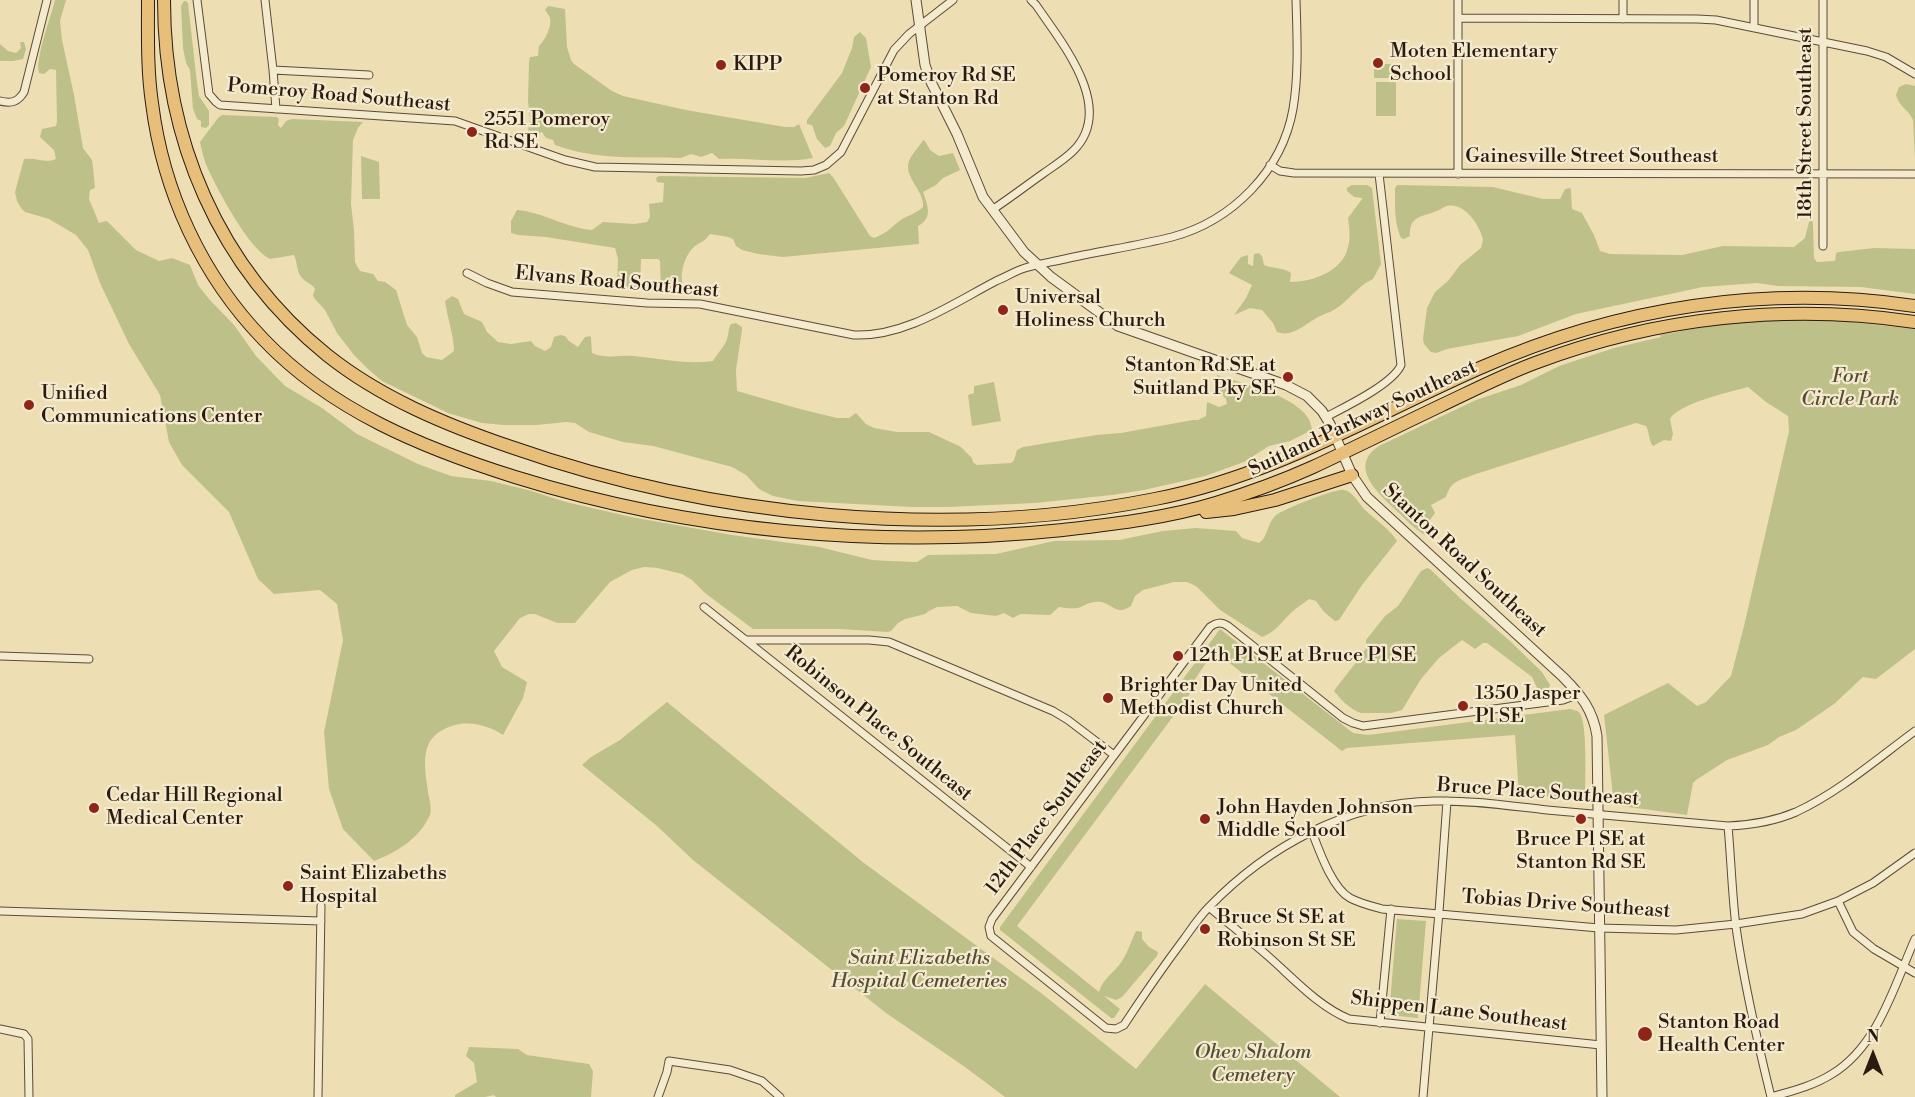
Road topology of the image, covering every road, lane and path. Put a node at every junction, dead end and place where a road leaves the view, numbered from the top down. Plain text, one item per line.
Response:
1 (47, 0) edge
2 (148, 0) edge
3 (164, 0) edge
4 (197, 0) edge
5 (265, 0) edge
6 (916, 0) edge
7 (953, 0) edge
8 (1031, 0) edge
9 (1296, 0) edge
10 (1458, 0) edge
11 (1623, 0) edge
12 (1754, 0) edge
13 (1823, 0) edge
14 (1458, 18) junction
15 (1623, 19) junction
16 (920, 25) junction
17 (1754, 28) junction
18 (1823, 42) junction
19 (273, 70) junction
20 (1915, 74) edge
21 (369, 75) dead end
22 (0, 101) edge
23 (276, 109) junction
24 (1270, 165) junction
25 (1379, 174) junction
26 (1458, 174) junction
27 (1823, 174) junction
28 (1915, 174) edge
29 (992, 210) junction
30 (1823, 246) dead end
31 (1037, 265) junction
32 (466, 273) dead end
33 (1915, 306) edge
34 (1915, 322) edge
35 (1326, 417) junction
36 (1335, 437) junction
37 (1342, 453) junction
38 (1352, 475) junction
39 (1160, 516) junction
40 (704, 607) dead end
41 (747, 640) junction
42 (0, 656) edge
43 (89, 659) dead end
44 (1579, 694) junction
45 (1915, 731) edge
46 (1114, 755) junction
47 (1447, 801) junction
48 (1598, 814) junction
49 (1728, 826) junction
50 (1312, 832) junction
51 (1915, 853) edge
52 (1031, 867) junction
53 (1838, 901) junction
54 (321, 906) dead end
55 (1209, 907) junction
56 (1391, 909) junction
57 (0, 911) edge
58 (1439, 912) junction
59 (321, 921) junction
60 (1736, 924) junction
61 (1599, 928) junction
62 (1915, 939) edge
63 (1903, 967) junction
64 (1915, 974) edge
65 (1380, 1023) junction
66 (1429, 1028) junction
67 (0, 1029) edge
68 (1114, 1029) joint
69 (1601, 1044) junction
70 (29, 1097) edge
71 (318, 1097) edge
72 (657, 1097) edge
73 (780, 1097) edge
74 (1423, 1097) edge
75 (1602, 1097) edge
76 (1771, 1097) edge

1 - 22 street
2 - 39 highway, Suitland Parkway Southeast
3 - 36 highway, Suitland Parkway Southeast
4 - 23 street, Pomeroy Road Southeast
5 - 19 street
6 - 16 street, Stanton Road Southeast
7 - 16 street, Pomeroy Road Southeast
8 - 29 street
9 - 24 street, Elvans Road Southeast
10 - 14 street
11 - 15 street
12 - 17 street
13 - 18 street, 18th Street Southeast
14 - 15 street
14 - 26 street
15 - 17 street
16 - 23 street, Pomeroy Road Southeast
16 - 29 street, Stanton Road Southeast
17 - 18 street
18 - 20 street
18 - 27 street, 18th Street Southeast
19 - 21 street
19 - 23 street
24 - 25 street, Gainesville Street Southeast
24 - 31 street, Elvans Road Southeast
25 - 26 street, Gainesville Street Southeast
25 - 35 street
26 - 27 street, Gainesville Street Southeast
27 - 28 street, Gainesville Street Southeast
27 - 30 street, 18th Street Southeast
29 - 31 street, Stanton Road Southeast
31 - 32 street, Elvans Road Southeast
31 - 35 street, Stanton Road Southeast
33 - 36 highway, Suitland Parkway Southeast
34 - 37 highway, Suitland Parkway Southeast
35 - 36 street, Stanton Road Southeast
36 - 37 street, Stanton Road Southeast
37 - 38 street, Stanton Road Southeast
37 - 39 highway, Suitland Parkway Southeast
38 - 39 highway
38 - 44 street, Stanton Road Southeast
40 - 41 street, Robinson Place Southeast
41 - 46 street
41 - 52 street, Robinson Place Southeast
42 - 43 street
44 - 46 street, 12th Place Southeast
44 - 48 street, Stanton Road Southeast
45 - 49 street, Bruce Place Southeast
46 - 52 street, 12th Place Southeast
47 - 48 street, Bruce Place Southeast
47 - 50 street, Bruce Place Southeast
47 - 58 street
48 - 49 street, Bruce Place Southeast
48 - 61 street, Stanton Road Southeast
49 - 60 street
50 - 55 street, Bruce Place Southeast
50 - 56 street, Tobias Drive Southeast
51 - 53 street, Tobias Drive Southeast
52 - 68 street, 12th Place Southeast
53 - 60 street, Tobias Drive Southeast
53 - 63 street
54 - 59 street
55 - 65 street, Shippen Lane Southeast
55 - 68 street, Bruce Place Southeast
56 - 58 street, Tobias Drive Southeast
56 - 65 street
57 - 59 street
58 - 61 street, Tobias Drive Southeast
58 - 66 street
59 - 71 street
60 - 61 street, Tobias Drive Southeast
60 - 76 street
61 - 69 street, Stanton Road Southeast
62 - 63 street
63 - 64 street
63 - 76 street
65 - 66 street, Shippen Lane Southeast
66 - 69 street, Shippen Lane Southeast
66 - 74 street
67 - 70 street
69 - 75 street, Stanton Road Southeast
72 - 73 street

